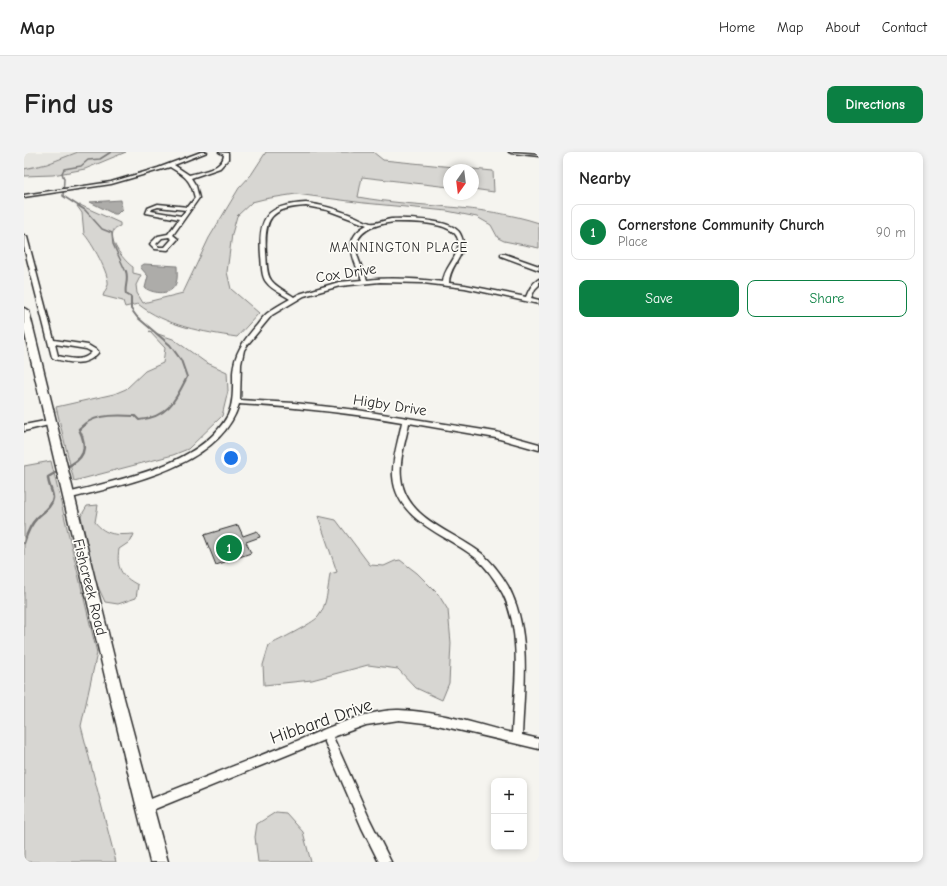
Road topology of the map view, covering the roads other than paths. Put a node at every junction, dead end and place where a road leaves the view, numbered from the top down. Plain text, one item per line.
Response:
1 (205, 152) edge
2 (221, 152) edge
3 (511, 152) edge
4 (539, 155) edge
5 (170, 165) junction
6 (188, 177) junction
7 (60, 192) junction
8 (24, 196) edge
9 (24, 201) edge
10 (189, 209) junction
11 (183, 218) junction
12 (372, 225) junction
13 (170, 235) dead end
14 (24, 237) edge
15 (503, 255) dead end
16 (539, 268) edge
17 (365, 281) junction
18 (539, 281) edge
19 (446, 285) junction
20 (293, 299) junction
21 (528, 299) junction
22 (539, 302) edge
23 (24, 311) edge
24 (51, 342) junction
25 (236, 402) junction
26 (406, 420) junction
27 (50, 422) junction
28 (24, 428) edge
29 (539, 447) edge
30 (68, 496) junction
31 (327, 734) junction
32 (517, 739) junction
33 (539, 744) edge
34 (145, 807) junction
35 (159, 862) edge
36 (385, 862) edge

1 - 5 street
2 - 6 street
3 - 4 street
5 - 6 street
5 - 7 street
6 - 10 street
7 - 8 street
7 - 9 street
10 - 11 street
10 - 11 street
11 - 13 street
12 - 17 street
12 - 19 street
12 - 20 street
14 - 24 street
15 - 16 street
17 - 19 street, Cox Drive
17 - 20 street, Cox Drive
18 - 21 street
19 - 21 street, Cox Drive
20 - 25 street, Cox Drive
21 - 22 street, Cox Drive
23 - 27 main road, Fishcreek Road
24 - 24 street
25 - 26 street, Higby Drive
25 - 30 street, Cox Drive
26 - 29 street, Higby Drive
26 - 32 street
27 - 28 street
27 - 30 main road, Fishcreek Road
30 - 34 main road, Fishcreek Road
31 - 32 street, Hibbard Drive
31 - 34 street, Hibbard Drive
31 - 36 street
32 - 33 street, Hibbard Drive
34 - 35 main road, Fishcreek Road

